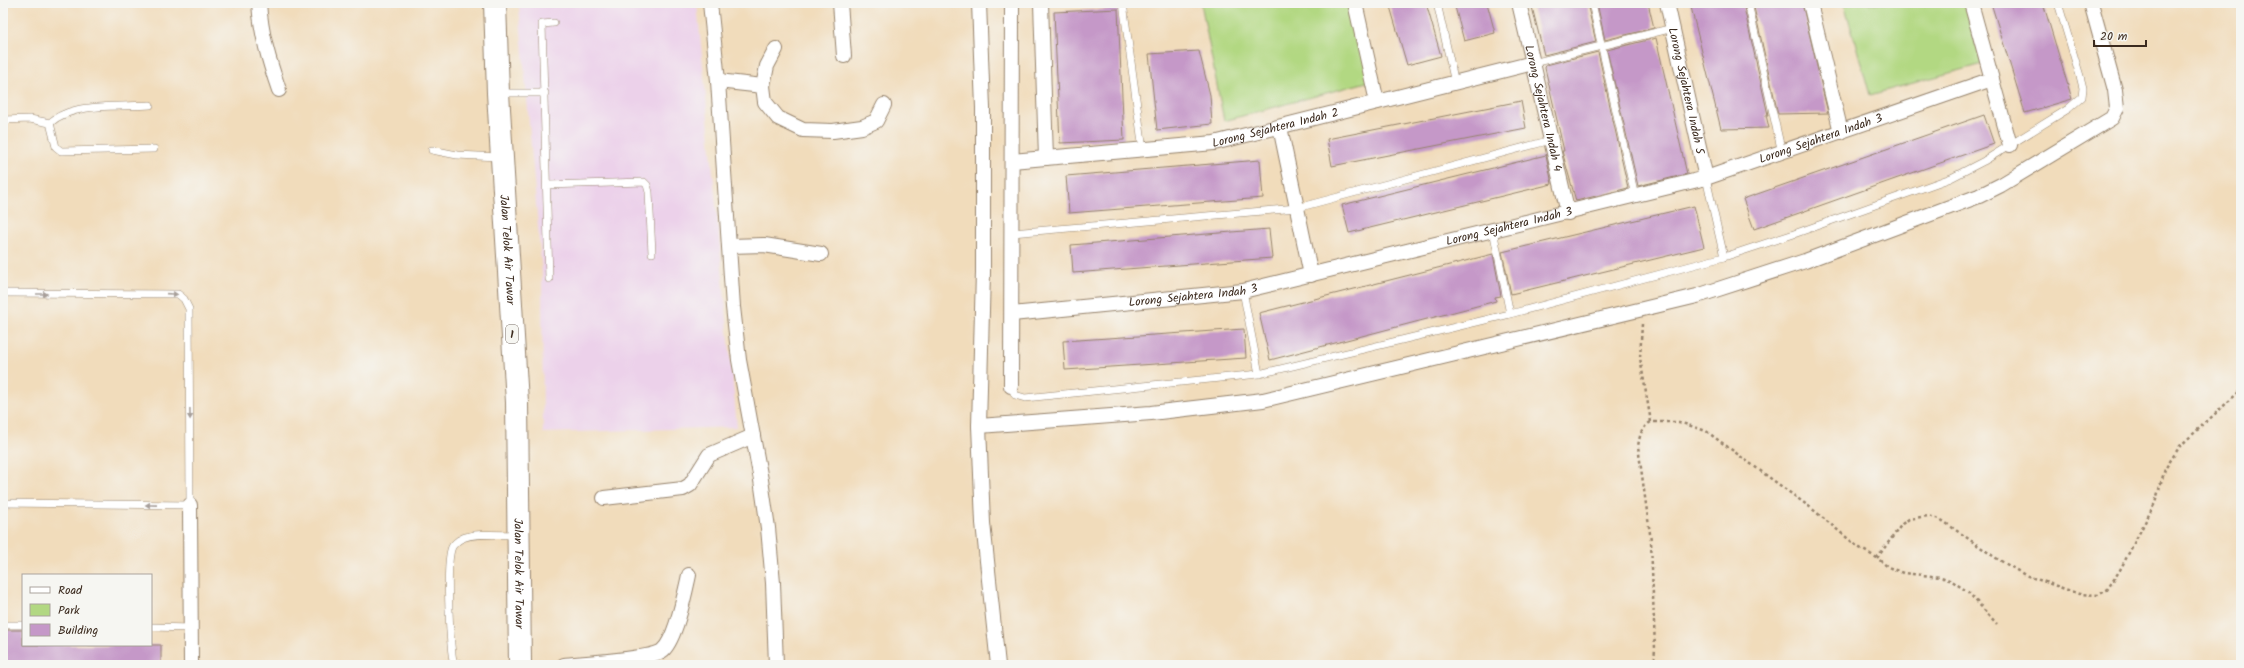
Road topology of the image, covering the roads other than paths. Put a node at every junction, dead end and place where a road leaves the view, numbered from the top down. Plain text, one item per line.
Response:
1 (259, 3) edge
2 (495, 3) edge
3 (710, 3) edge
4 (840, 3) edge
5 (979, 3) edge
6 (1012, 3) edge
7 (1041, 3) edge
8 (1123, 3) edge
9 (1355, 3) edge
10 (1437, 3) edge
11 (1519, 3) edge
12 (1592, 3) edge
13 (1667, 3) edge
14 (1748, 3) edge
15 (1810, 3) edge
16 (1971, 3) edge
17 (2058, 3) edge
18 (2091, 3) edge
19 (554, 23) dead end
20 (1672, 28) junction
21 (1602, 46) junction
22 (776, 49) dead end
23 (844, 56) dead end
24 (1533, 64) junction
25 (1992, 80) junction
26 (718, 81) junction
27 (1455, 83) junction
28 (763, 86) junction
29 (279, 90) dead end
30 (498, 93) junction
31 (545, 93) junction
32 (1377, 102) junction
33 (150, 105) dead end
34 (884, 105) dead end
35 (3, 120) edge
36 (50, 123) junction
37 (1280, 127) junction
38 (1841, 132) junction
39 (1551, 140) junction
40 (2010, 145) junction
41 (154, 149) dead end
42 (432, 150) dead end
43 (1143, 150) junction
44 (1782, 153) junction
45 (501, 157) junction
46 (1046, 158) junction
47 (1012, 161) junction
48 (1706, 178) junction
49 (547, 185) junction
50 (1635, 196) junction
51 (1297, 208) junction
52 (1568, 213) junction
53 (1493, 230) junction
54 (1012, 234) junction
55 (730, 246) junction
56 (652, 254) dead end
57 (821, 254) dead end
58 (1724, 257) junction
59 (1310, 275) junction
60 (549, 279) dead end
61 (1243, 291) junction
62 (3, 293) edge
63 (1012, 314) junction
64 (1510, 314) junction
65 (1259, 374) junction
66 (1011, 386) joint
67 (979, 426) junction
68 (752, 436) junction
69 (604, 498) dead end
70 (3, 503) edge
71 (190, 505) junction
72 (520, 535) junction
73 (689, 575) dead end
74 (3, 624) edge
75 (22, 625) edge
76 (152, 627) edge
77 (191, 628) junction
78 (191, 665) edge
79 (462, 665) edge
80 (520, 665) edge
81 (564, 665) edge
82 (776, 665) edge
83 (998, 665) edge

1 - 29 street
2 - 30 main road, Jalan Telok Air Tawar / 1
3 - 26 street
4 - 23 street
5 - 67 street
6 - 47 street
7 - 46 street
8 - 43 lane
9 - 32 street
10 - 27 lane
11 - 24 street, Lorong Sejahtera Indah 4
12 - 21 lane
13 - 20 street, Lorong Sejahtera Indah 5
14 - 44 lane
15 - 38 street
16 - 25 street
17 - 40 lane
18 - 67 street
19 - 31 lane
20 - 21 lane
20 - 48 street, Lorong Sejahtera Indah 5
21 - 24 lane
21 - 50 lane
22 - 28 street
24 - 27 street, Lorong Sejahtera Indah 2
24 - 39 street, Lorong Sejahtera Indah 4
25 - 38 street, Lorong Sejahtera Indah 3
25 - 40 street
26 - 28 street
26 - 55 street
27 - 32 street, Lorong Sejahtera Indah 2
28 - 34 street
30 - 31 lane
30 - 45 main road, Jalan Telok Air Tawar / 1
31 - 49 lane
32 - 37 street, Lorong Sejahtera Indah 2
33 - 36 lane
35 - 36 lane
36 - 41 lane
37 - 43 street, Lorong Sejahtera Indah 2
37 - 51 street
38 - 44 street, Lorong Sejahtera Indah 3
39 - 51 lane
39 - 52 street, Lorong Sejahtera Indah 4
40 - 58 lane
42 - 45 lane
43 - 46 street, Lorong Sejahtera Indah 2
44 - 48 street, Lorong Sejahtera Indah 3
45 - 72 main road, Jalan Telok Air Tawar / 1
46 - 47 street, Lorong Sejahtera Indah 2
47 - 54 street
48 - 50 street, Lorong Sejahtera Indah 3
48 - 58 lane
49 - 56 lane
49 - 60 lane
50 - 52 street, Lorong Sejahtera Indah 3
51 - 54 lane
51 - 59 street
52 - 53 street, Lorong Sejahtera Indah 3
53 - 59 street, Lorong Sejahtera Indah 3
53 - 64 lane
54 - 63 street
55 - 57 street
55 - 68 street
58 - 64 lane
59 - 61 street, Lorong Sejahtera Indah 3
61 - 63 street, Lorong Sejahtera Indah 3
61 - 65 lane
62 -> 71 lane
63 - 66 street
64 - 65 lane
65 - 66 lane
67 - 83 street
68 - 69 street
68 - 82 street
71 -> 70 lane
71 - 77 street
72 - 79 lane
72 - 80 main road, Jalan Telok Air Tawar / 1
73 - 81 street
74 - 75 lane
76 - 77 lane
77 - 78 street

